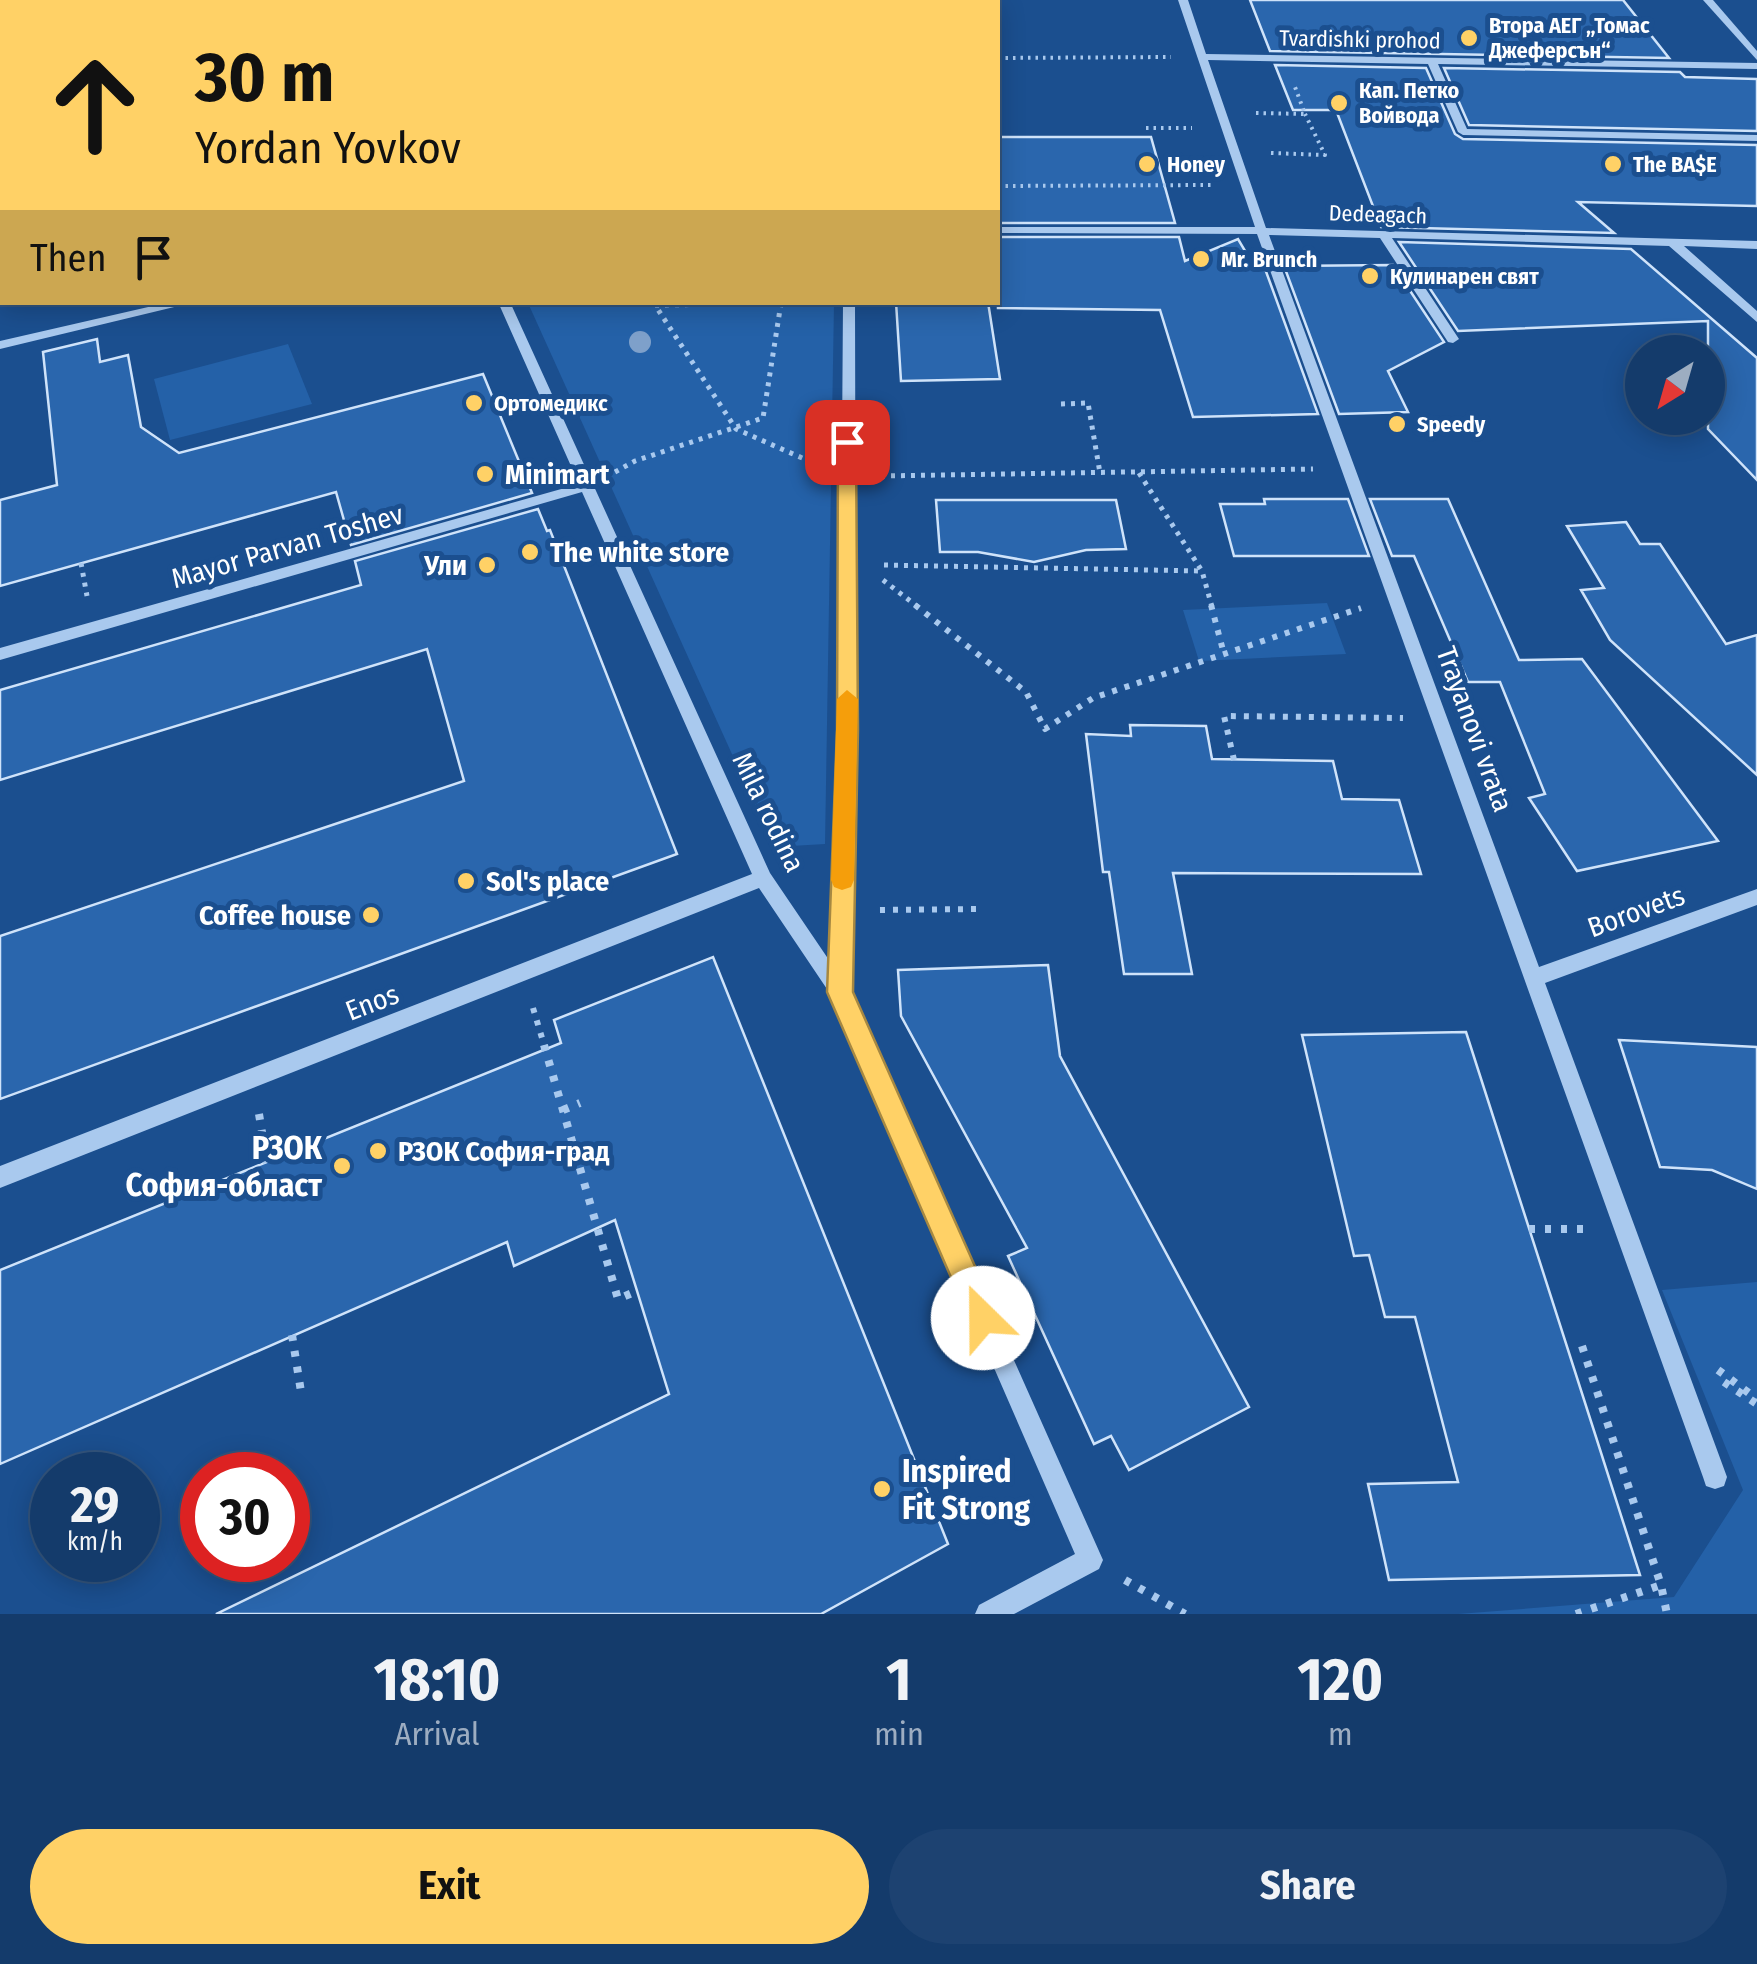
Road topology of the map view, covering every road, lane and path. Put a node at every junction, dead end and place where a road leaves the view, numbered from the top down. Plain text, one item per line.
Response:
1 (1182, 0) edge
2 (1708, 0) edge
3 (1202, 57) junction
4 (1000, 58) edge
5 (1283, 58) junction
6 (1757, 58) edge
7 (1432, 60) junction
8 (1757, 66) edge
9 (1222, 113) junction
10 (1305, 114) junction
11 (1757, 138) edge
12 (1236, 152) junction
13 (1247, 185) junction
14 (1000, 186) edge
15 (1000, 230) edge
16 (1262, 231) junction
17 (1383, 234) junction
18 (1673, 243) junction
19 (1757, 245) edge
20 (176, 305) edge
21 (505, 305) edge
22 (655, 305) edge
23 (781, 305) edge
24 (849, 305) edge
25 (1757, 318) edge
26 (1453, 339) dead end
27 (0, 345) edge
28 (1061, 404) dead end
29 (736, 430) junction
30 (1348, 469) junction
31 (1100, 472) junction
32 (1138, 472) junction
33 (847, 476) junction
34 (903, 476) dead end
35 (587, 486) junction
36 (846, 552) junction
37 (864, 565) junction
38 (1202, 570) junction
39 (1394, 597) junction
40 (0, 654) edge
41 (1224, 654) junction
42 (1370, 717) dead end
43 (1234, 760) dead end
44 (764, 878) junction
45 (1757, 896) edge
46 (979, 909) dead end
47 (841, 910) junction
48 (1533, 978) junction
49 (840, 992) junction
50 (536, 1021) dead end
51 (580, 1103) dead end
52 (563, 1110) junction
53 (0, 1177) edge
54 (1529, 1229) dead end
55 (1624, 1229) junction
56 (637, 1291) dead end
57 (292, 1335) dead end
58 (1582, 1346) dead end
59 (302, 1398) dead end
60 (1715, 1477) dead end
61 (1090, 1560) junction
62 (1661, 1585) junction
63 (988, 1614) edge
64 (1185, 1614) edge
65 (1576, 1614) edge
66 (1667, 1614) edge

1 - 3 street, Trayanovi vrata
2 - 6 street
3 - 4 path
3 - 5 street, Tvardishki prohod
3 - 9 street, Trayanovi vrata
5 - 7 street, Tvardishki prohod
5 - 10 path
7 - 8 street, Tvardishki prohod
7 - 11 street
9 - 10 path
9 - 12 street, Trayanovi vrata
10 - 12 path
12 - 13 street, Trayanovi vrata
13 - 14 path
13 - 16 street, Trayanovi vrata
15 - 16 street, Dedeagach
16 - 17 street, Dedeagach
16 - 30 street, Trayanovi vrata
17 - 18 street, Dedeagach
17 - 26 street
18 - 19 street, Dedeagach
18 - 25 street
20 - 27 street
21 - 35 street, Mila rodina
22 - 29 path
23 - 29 path
24 - 33 street
28 - 31 path
29 - 33 path
29 - 35 path
30 - 32 path
30 - 39 street, Trayanovi vrata
31 - 32 path
31 - 34 path
32 - 38 path
33 - 36 street
35 - 40 street, Mayor Parvan Toshev
35 - 44 street, Mila rodina
36 - 37 path
36 - 47 street
37 - 38 path
37 - 41 path
38 - 41 path
39 - 41 path
39 - 48 street, Trayanovi vrata
42 - 43 path
44 - 49 street, Mila rodina
44 - 53 street, Enos
45 - 48 street, Borovets
46 - 47 path
47 - 49 street
48 - 55 street, Trayanovi vrata
49 - 61 street, Mila rodina
50 - 52 path
51 - 52 path
52 - 56 path
54 - 55 path
55 - 60 street, Trayanovi vrata
57 - 59 path
58 - 62 path
61 - 63 street
61 - 64 path
62 - 65 path
62 - 66 path

